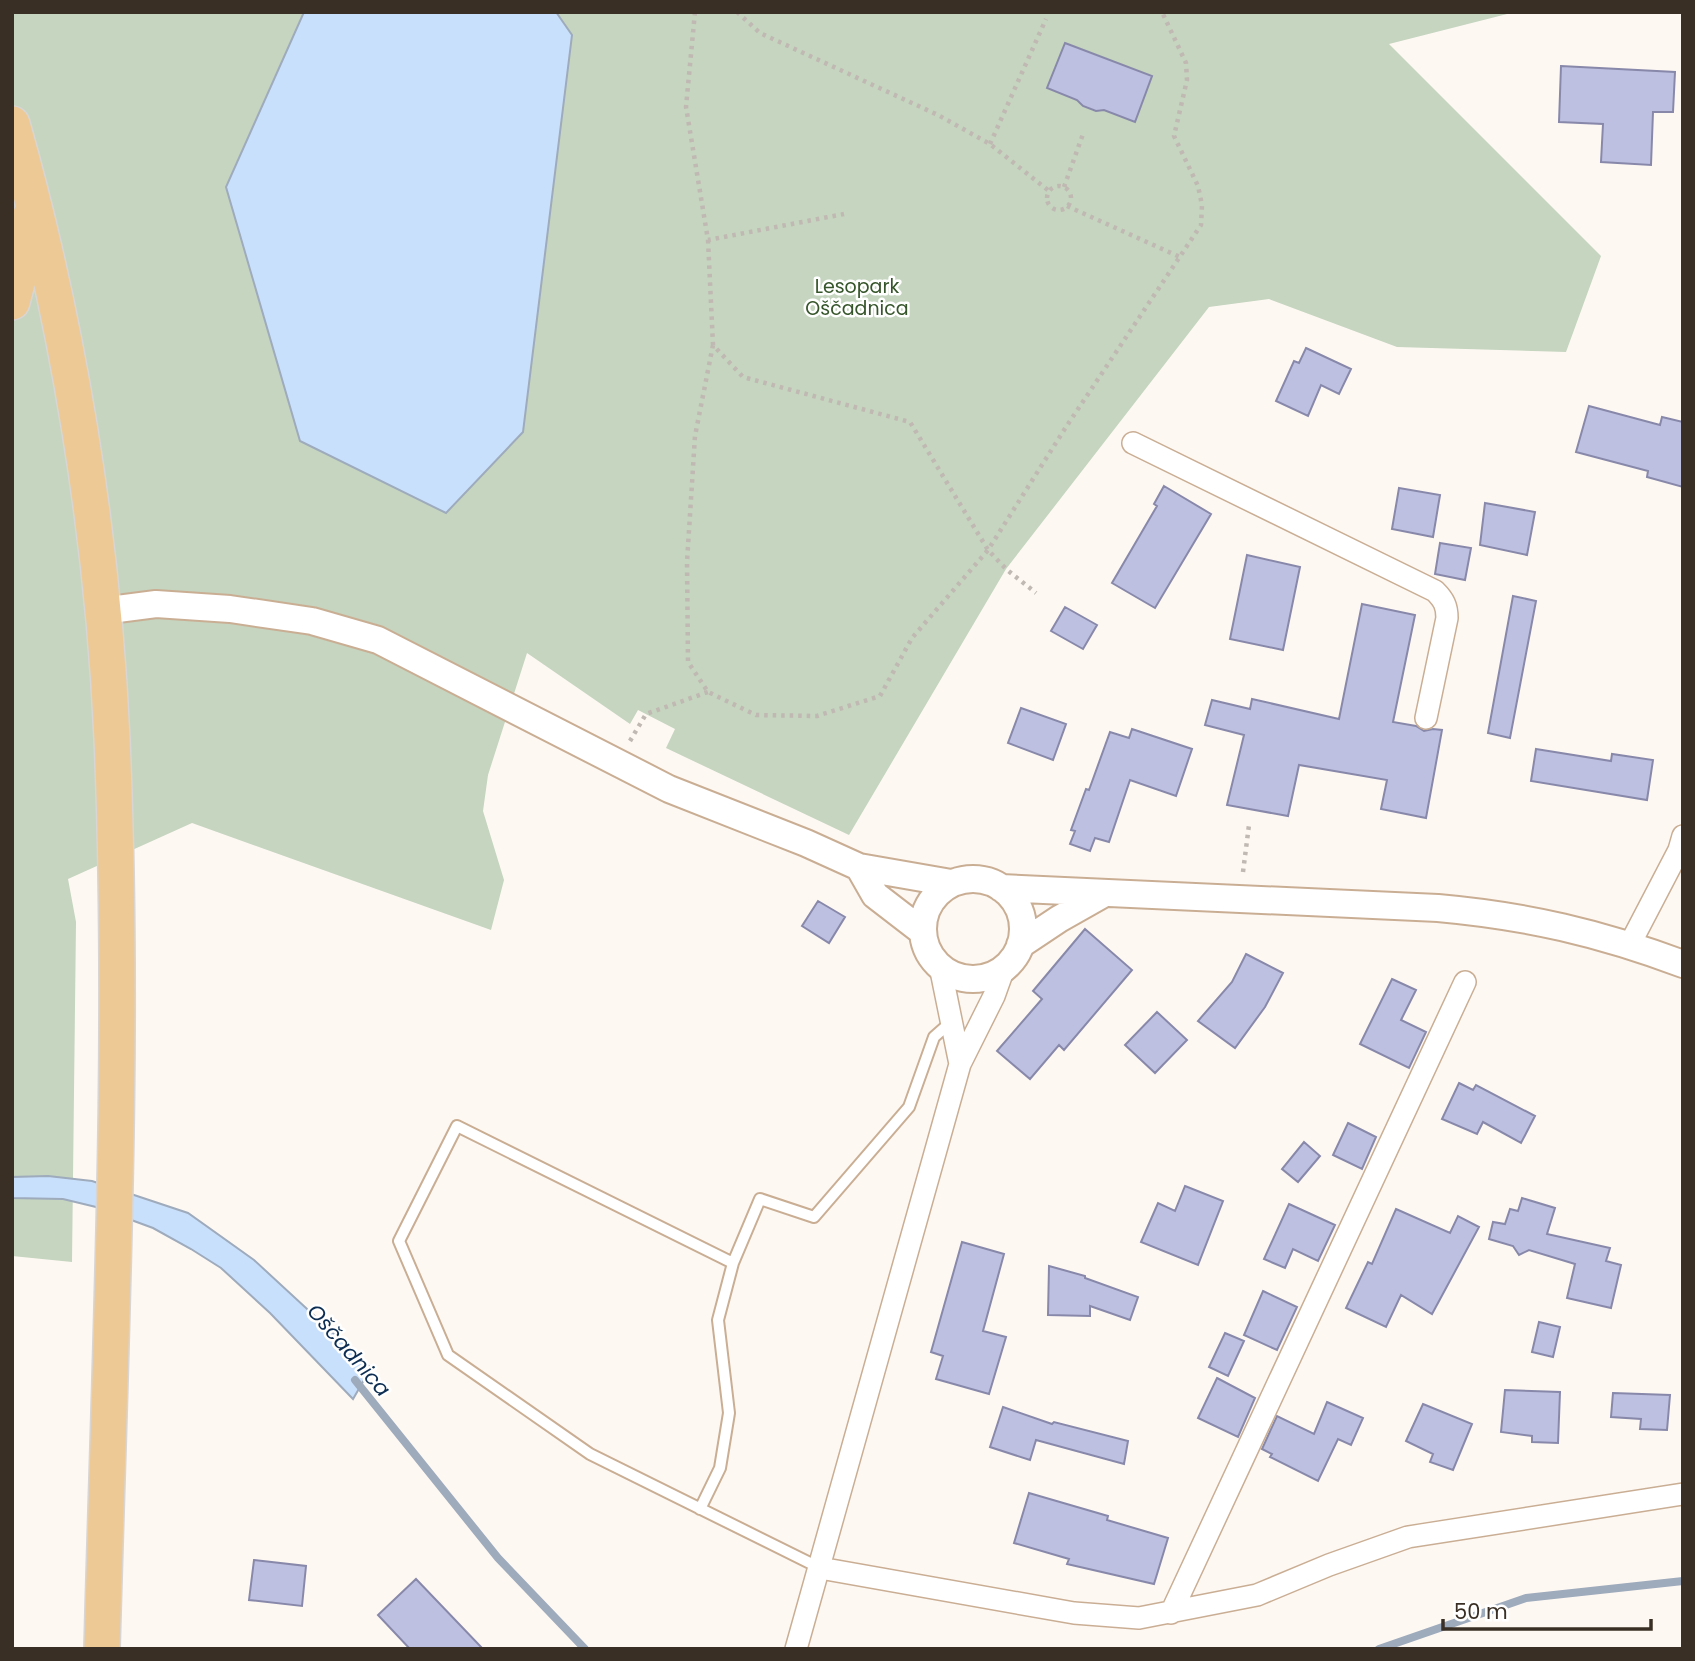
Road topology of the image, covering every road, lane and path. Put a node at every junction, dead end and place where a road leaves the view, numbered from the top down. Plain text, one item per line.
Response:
1 (695, 12) edge
2 (737, 12) edge
3 (1161, 12) edge
4 (1046, 19) dead end
5 (12, 124) edge
6 (1083, 134) dead end
7 (990, 144) junction
8 (1064, 187) junction
9 (1049, 191) junction
10 (32, 193) junction
11 (1067, 206) junction
12 (844, 214) dead end
13 (708, 240) junction
14 (1180, 257) junction
15 (13, 300) edge
16 (713, 345) junction
17 (1133, 443) dead end
18 (988, 550) junction
19 (1036, 593) dead end
20 (102, 611) junction
21 (708, 692) junction
22 (1426, 718) dead end
23 (636, 731) dead end
24 (1249, 825) dead end
25 (1683, 836) edge
26 (859, 867) junction
27 (1243, 873) dead end
28 (951, 884) junction
29 (1001, 888) junction
30 (1105, 893) junction
31 (923, 932) junction
32 (1630, 944) junction
33 (1020, 945) junction
34 (1683, 964) edge
35 (940, 966) junction
36 (1004, 968) junction
37 (1465, 982) dead end
38 (951, 1022) junction
39 (960, 1064) junction
40 (733, 1263) junction
41 (1683, 1494) edge
42 (700, 1508) junction
43 (820, 1568) junction
44 (1171, 1613) junction
45 (102, 1649) edge
46 (796, 1649) edge

1 - 13 path
2 - 7 path
3 - 14 path
4 - 7 path
5 - 10 main road
6 - 8 path
7 - 9 path
8 - 9 path
8 - 11 path
9 - 11 path
10 - 15 main road
10 - 20 main road
11 - 14 path
12 - 13 path
13 - 16 path
14 - 18 path
16 - 18 path
16 - 21 path
17 - 22 street
18 - 19 path
18 - 21 path
20 - 26 street
20 - 45 main road
21 - 23 path
24 - 27 path
25 - 32 street
26 - 28 street
26 - 31 street
28 - 29 street
28 - 31 street
29 - 30 street
29 - 33 street
30 - 32 street
30 - 33 street
31 - 35 street
32 - 34 street
33 - 36 street
35 - 36 street
35 - 38 street
36 - 39 street
37 - 44 street
38 - 39 street
38 - 40 lane
39 - 43 street
40 - 42 lane
40 - 42 lane
41 - 44 street
42 - 43 lane
43 - 44 street
43 - 46 street

